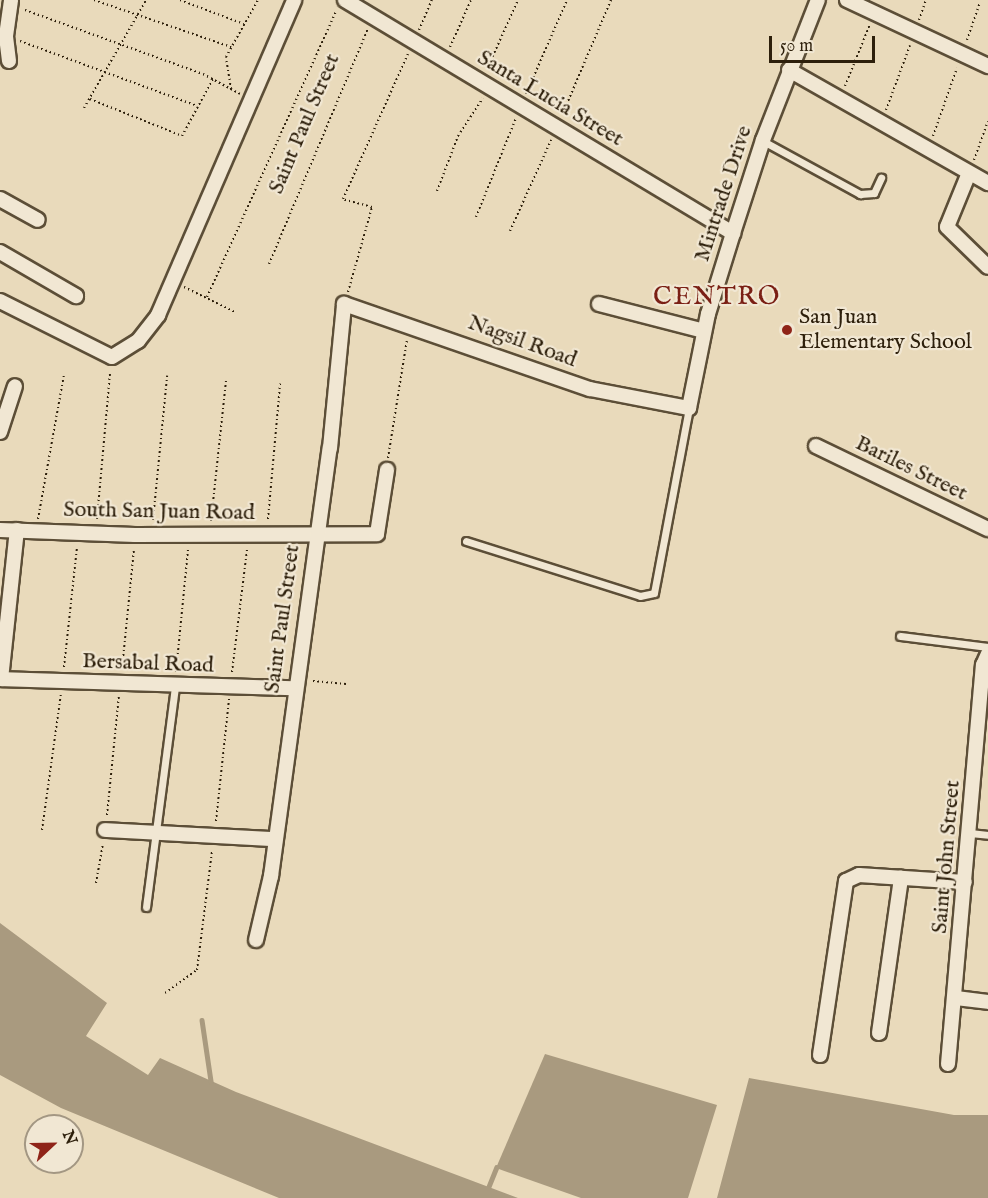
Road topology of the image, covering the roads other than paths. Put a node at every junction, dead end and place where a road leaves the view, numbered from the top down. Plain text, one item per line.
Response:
1 (294, 0) edge
2 (818, 0) edge
3 (848, 0) edge
4 (10, 2) edge
5 (340, 5) edge
6 (9, 61) dead end
7 (988, 66) edge
8 (789, 70) junction
9 (763, 140) junction
10 (969, 173) junction
11 (881, 178) dead end
12 (988, 183) edge
13 (0, 200) edge
14 (38, 220) dead end
15 (733, 233) junction
16 (0, 252) edge
17 (988, 267) edge
18 (76, 296) dead end
19 (0, 301) edge
20 (345, 303) joint
21 (599, 304) dead end
22 (704, 331) junction
23 (15, 386) dead end
24 (689, 408) junction
25 (0, 432) edge
26 (816, 446) dead end
27 (387, 470) road end
28 (0, 530) edge
29 (988, 530) edge
30 (17, 531) junction
31 (317, 534) junction
32 (466, 541) dead end
33 (900, 636) dead end
34 (988, 647) edge
35 (988, 654) edge
36 (1, 679) edge
37 (295, 683) junction
38 (175, 687) junction
39 (984, 726) edge
40 (105, 830) road end
41 (158, 832) junction
42 (970, 833) junction
43 (988, 835) edge
44 (273, 838) junction
45 (902, 878) junction
46 (966, 882) junction
47 (146, 908) dead end
48 (256, 940) dead end
49 (956, 998) junction
50 (988, 1002) edge
51 (879, 1033) dead end
52 (820, 1055) dead end
53 (948, 1064) dead end

1 - 19 street
2 - 8 street, Mintrade Drive
3 - 7 street
4 - 6 street
5 - 15 street, Santa Lucia Street
8 - 9 street, Mintrade Drive
8 - 10 street
9 - 11 lane
9 - 15 street, Mintrade Drive
10 - 12 street
10 - 17 street
13 - 14 street
15 - 22 street, Mintrade Drive
16 - 18 street
20 - 24 street, Nagsil Road
20 - 31 street, Saint Paul Street
21 - 22 street
22 - 24 street, Mintrade Drive
23 - 25 street
24 - 32 lane
26 - 29 street, Bariles Street
27 - 31 street, South San Juan Road
28 - 30 street, South San Juan Road
30 - 31 street, South San Juan Road
30 - 36 street
31 - 37 street, Saint Paul Street
33 - 34 lane
35 - 39 street, Saint John Street
36 - 38 street, Bersabal Road
37 - 38 street, Bersabal Road
37 - 44 street, Saint Paul Street
38 - 41 lane
39 - 42 street, Saint John Street
40 - 41 street
41 - 44 street
41 - 47 lane
42 - 43 lane
42 - 46 street, Saint John Street
44 - 48 street, Saint Paul Street
45 - 46 street
45 - 51 street
45 - 52 street
46 - 49 street, Saint John Street
49 - 50 street
49 - 53 street, Saint John Street

